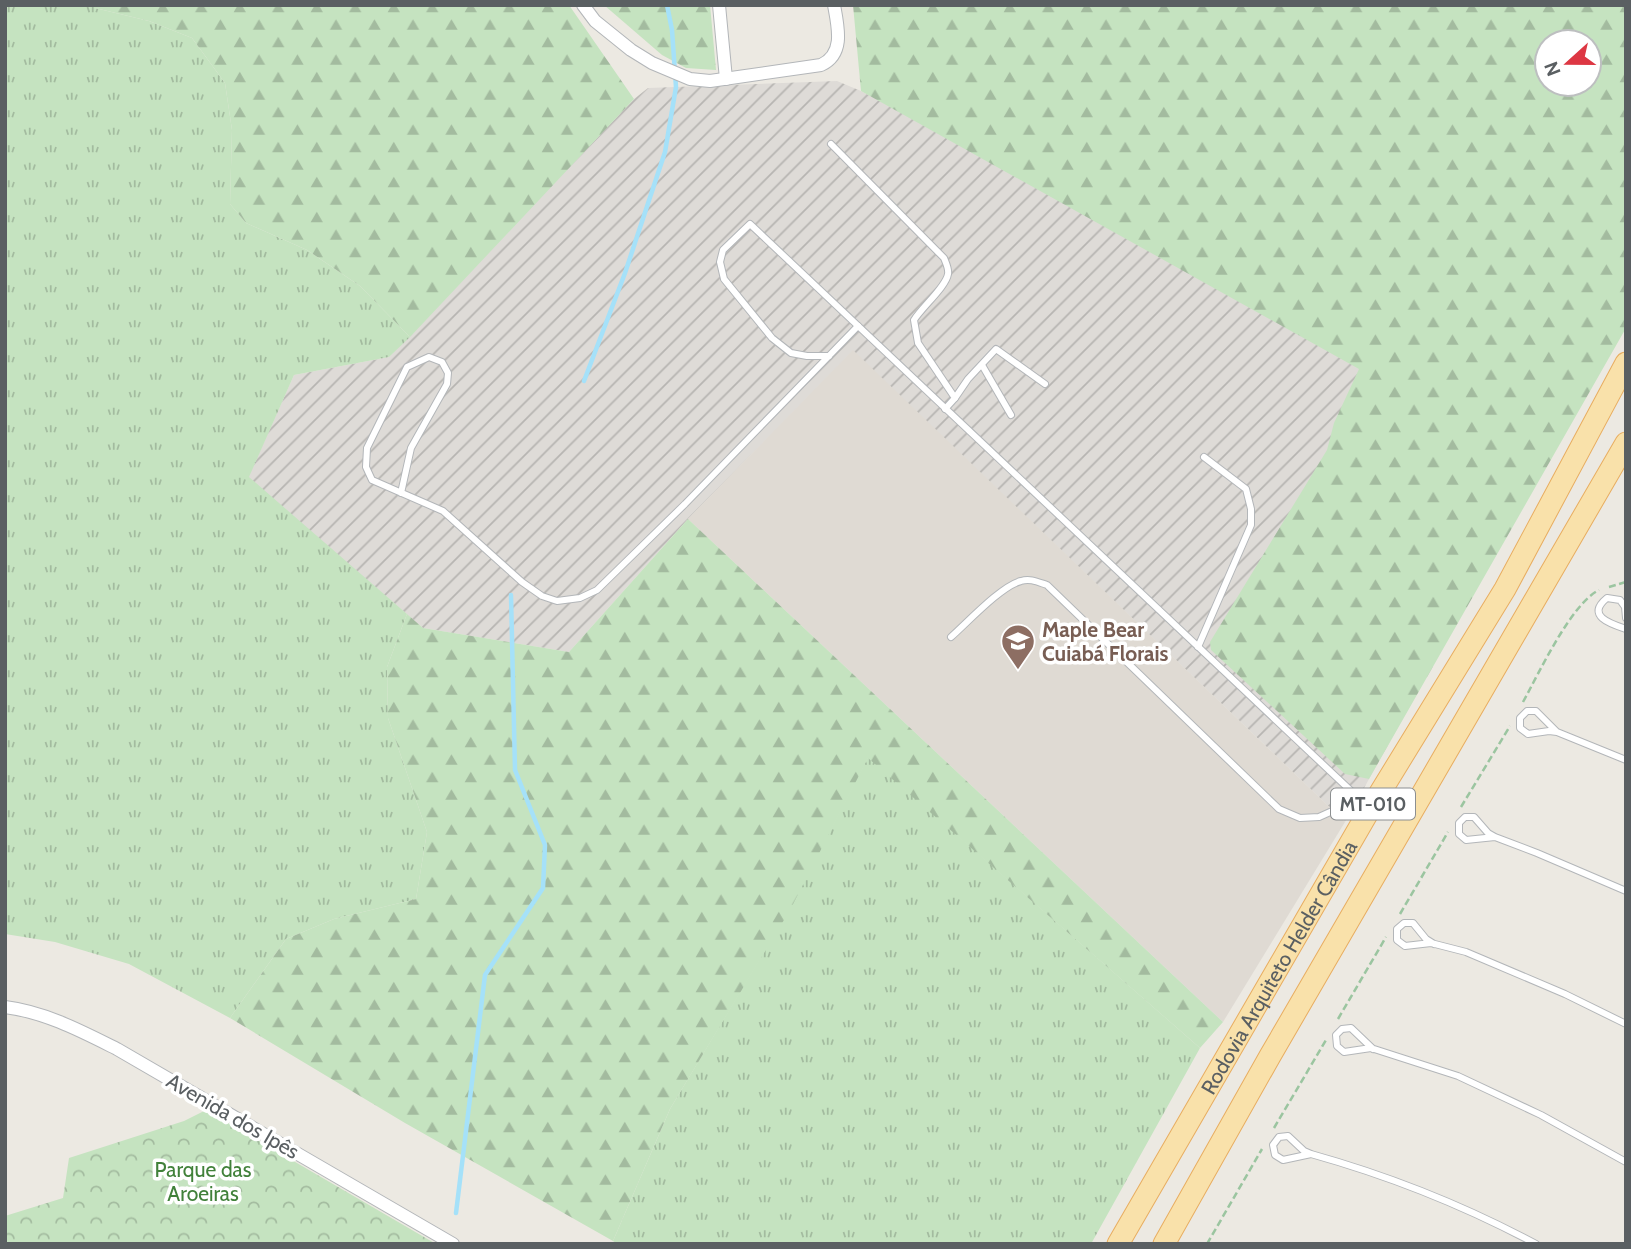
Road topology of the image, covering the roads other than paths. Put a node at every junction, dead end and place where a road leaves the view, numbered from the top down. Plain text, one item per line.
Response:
1 (583, 5) edge
2 (719, 5) edge
3 (834, 5) edge
4 (726, 79) junction
5 (831, 144) dead end
6 (858, 326) junction
7 (829, 355) junction
8 (1626, 363) edge
9 (982, 365) junction
10 (1045, 384) dead end
11 (955, 398) junction
12 (946, 409) junction
13 (1011, 415) dead end
14 (1626, 443) edge
15 (1205, 457) dead end
16 (401, 493) junction
17 (1626, 618) edge
18 (1626, 629) edge
19 (951, 637) dead end
20 (1198, 647) junction
21 (1557, 732) junction
22 (1626, 760) edge
23 (1364, 804) junction
24 (1495, 837) junction
25 (1626, 891) edge
26 (1434, 944) junction
27 (5, 1007) edge
28 (1626, 1024) edge
29 (1373, 1049) junction
30 (1311, 1154) junction
31 (1626, 1163) edge
32 (453, 1244) edge
33 (1118, 1244) edge
34 (1164, 1244) edge
35 (1535, 1244) edge

1 - 4 street
2 - 4 street
3 - 4 street
5 - 11 lane
6 - 7 lane
6 - 7 lane
6 - 12 lane
7 - 16 lane
8 - 23 main road, Rodovia Arquiteto Helder Cândia / MT-010
9 - 10 lane
9 - 11 lane
9 - 13 lane
11 - 12 lane
12 - 20 lane
14 - 34 main road, Rodovia Arquiteto Helder Cândia / MT-010
15 - 20 lane
16 - 16 lane
17 - 18 lane
19 - 23 lane
20 - 23 lane
21 - 21 lane
21 - 22 lane
23 - 33 main road, Rodovia Arquiteto Helder Cândia / MT-010
24 - 24 lane
24 - 25 lane
26 - 26 lane
26 - 28 lane
27 - 32 street, Avenida dos Ipês
29 - 29 lane
29 - 31 lane
30 - 30 lane
30 - 35 lane

